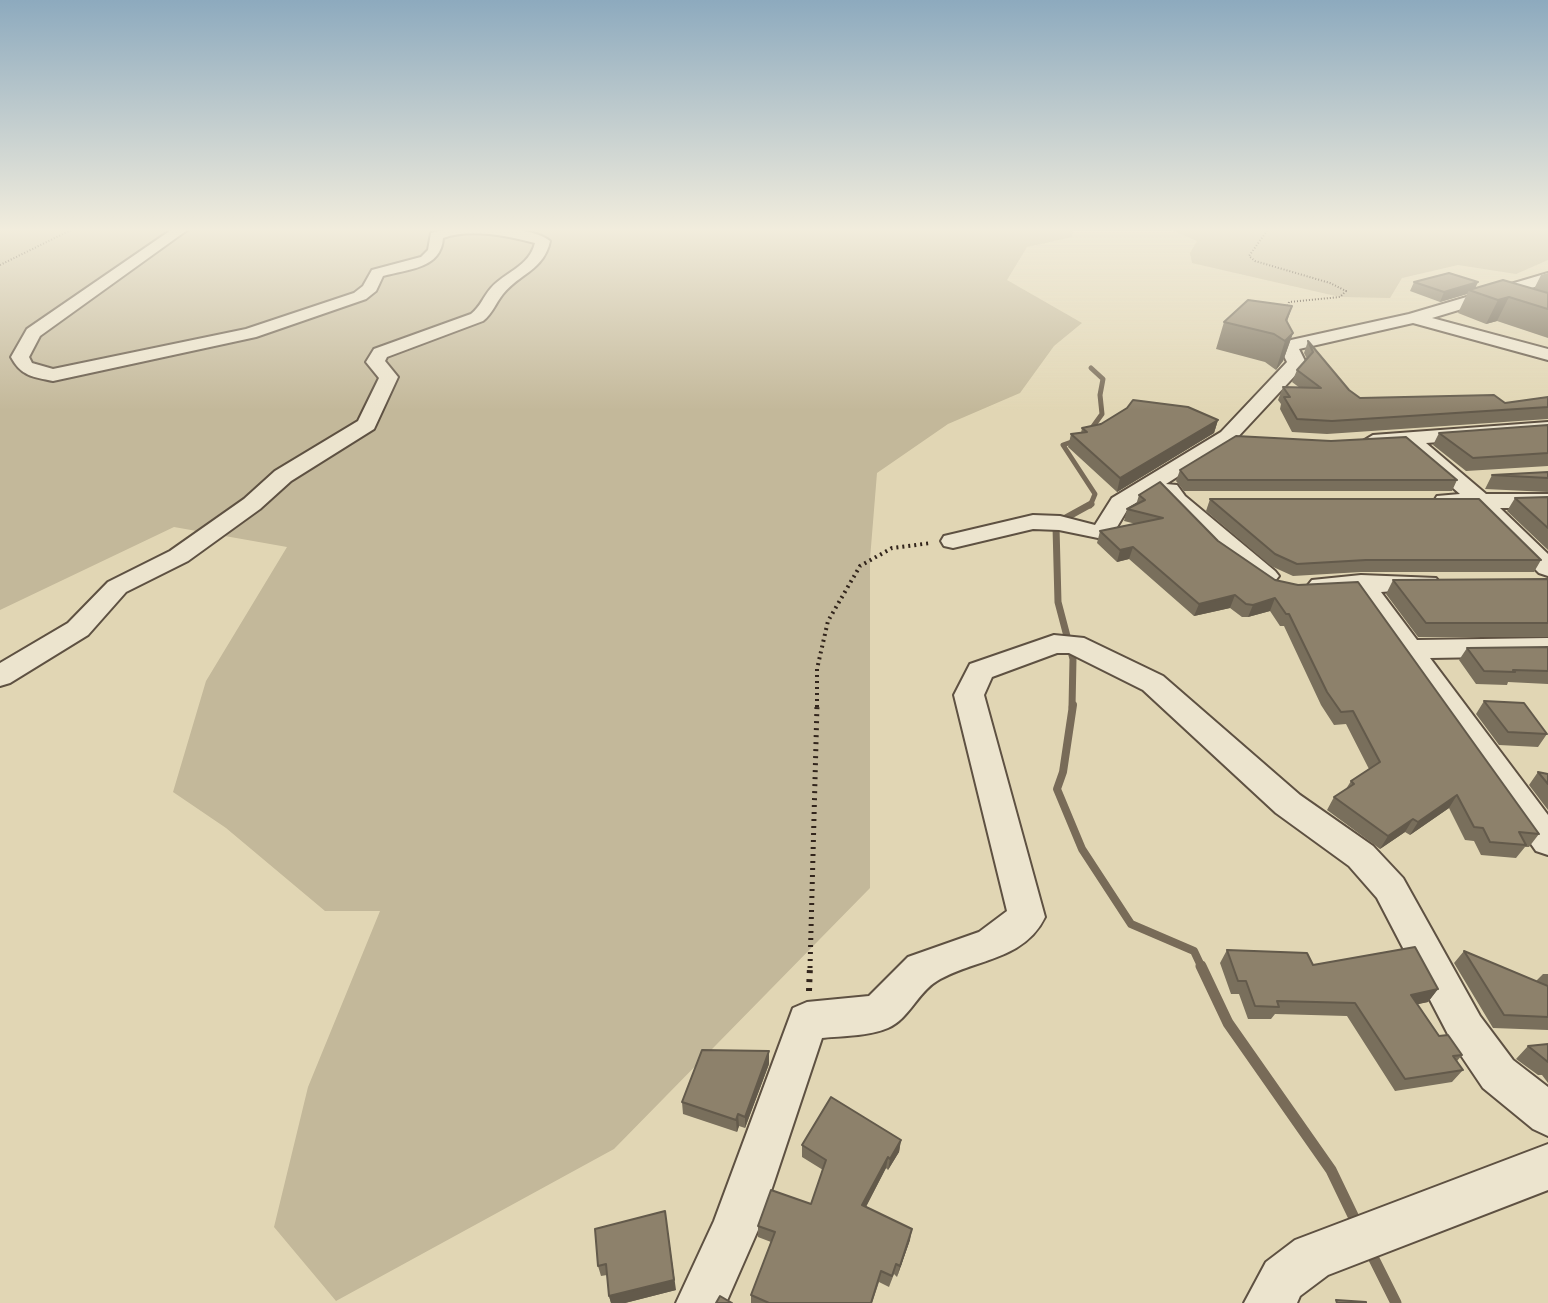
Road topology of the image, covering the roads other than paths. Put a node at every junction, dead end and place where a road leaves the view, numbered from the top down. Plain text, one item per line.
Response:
1 (96, 289) edge
2 (369, 289) edge
3 (499, 289) edge
4 (1510, 289) edge
5 (1492, 294) junction
6 (1520, 304) edge
7 (1413, 318) junction
8 (1546, 354) edge
9 (1548, 428) edge
10 (1228, 436) junction
11 (1256, 438) edge
12 (1408, 439) junction
13 (1354, 442) edge
14 (1489, 479) dead end
15 (1161, 480) junction
16 (1460, 481) junction
17 (1176, 501) junction
18 (1208, 501) edge
19 (1416, 501) edge
20 (1479, 501) junction
21 (1548, 501) edge
22 (953, 541) road end
23 (1543, 578) edge
24 (1361, 583) junction
25 (1454, 583) edge
26 (1548, 647) edge
27 (1407, 649) junction
28 (0, 676) edge
29 (1548, 841) edge
30 (1548, 1114) edge
31 (1548, 1167) edge
32 (701, 1303) edge
33 (1269, 1303) edge

1 - 2 street
3 - 28 street
4 - 5 street
5 - 6 street
5 - 7 street
7 - 8 street
7 - 10 street
9 - 12 street
10 - 11 street
10 - 15 street
12 - 13 street
12 - 16 street
14 - 16 street
15 - 17 street
15 - 22 street
16 - 20 street
17 - 18 street
17 - 24 street
19 - 20 street
20 - 21 street
20 - 23 street
24 - 25 street
24 - 27 street
26 - 27 street
27 - 29 street
30 - 32 street
31 - 33 street

